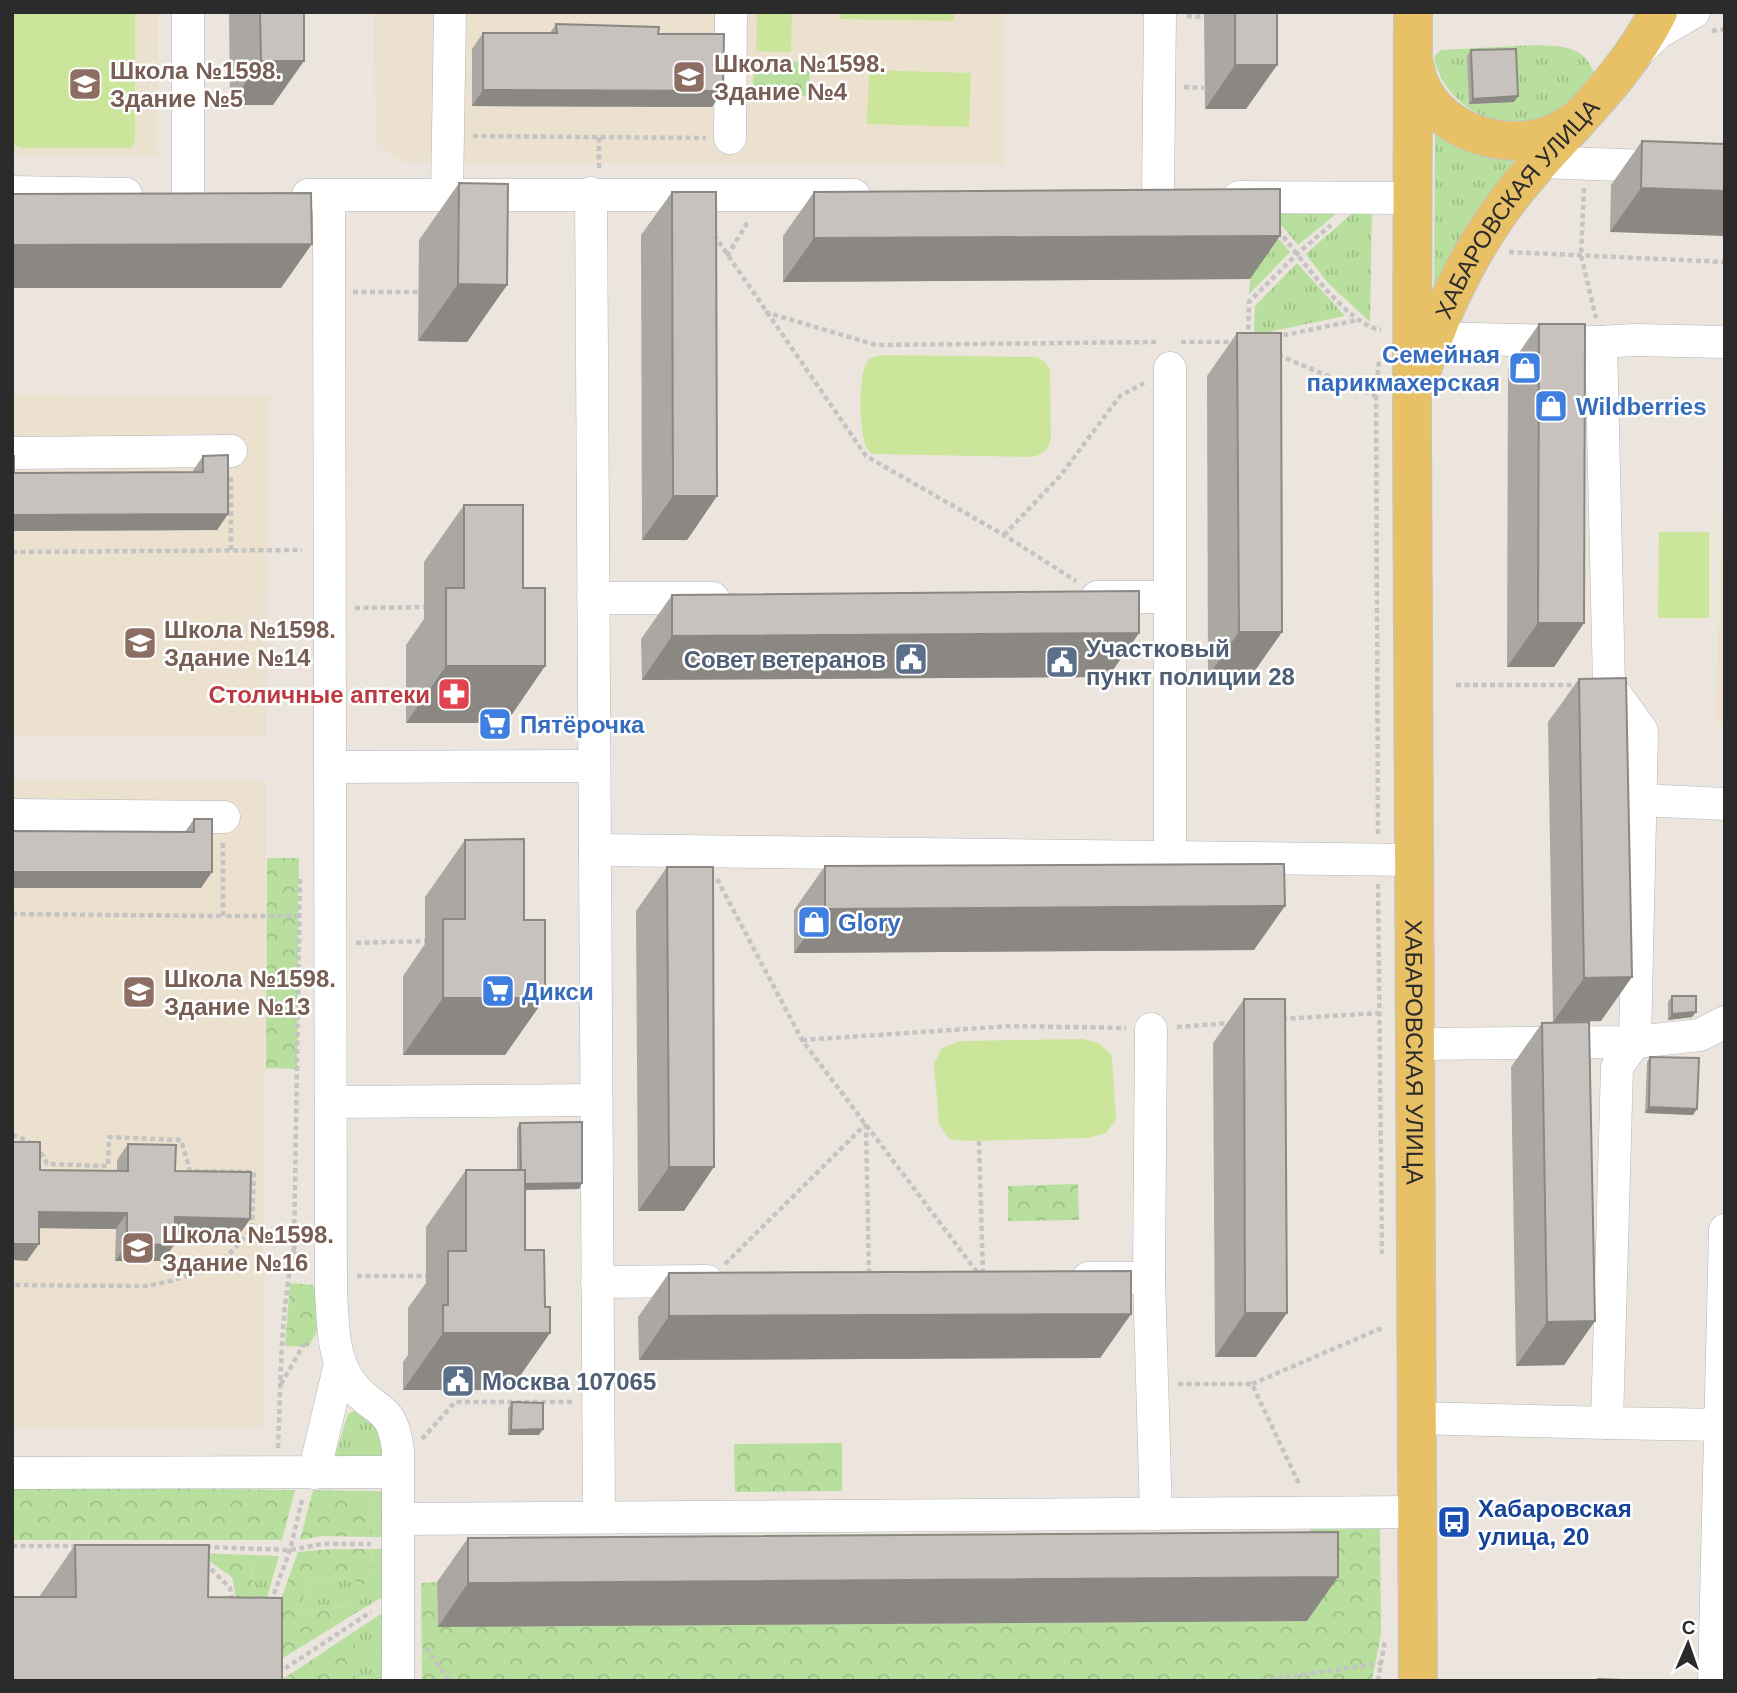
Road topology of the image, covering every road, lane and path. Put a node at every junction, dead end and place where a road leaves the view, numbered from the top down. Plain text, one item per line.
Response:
1 (188, 12) edge
2 (450, 12) edge
3 (730, 12) edge
4 (1160, 12) edge
5 (1413, 12) edge
6 (1658, 12) edge
7 (1694, 12) edge
8 (1413, 53) junction
9 (1630, 59) junction
10 (1581, 115) junction
11 (448, 136) junction
12 (730, 138) joint
13 (1540, 162) junction
14 (1586, 164) junction
15 (1725, 169) edge
16 (12, 192) edge
17 (590, 193) junction
18 (447, 194) junction
19 (278, 195) edge
20 (328, 195) junction
21 (879, 195) edge
22 (1412, 198) junction
23 (753, 213) dead end
24 (1336, 221) dead end
25 (1273, 224) edge
26 (713, 234) edge
27 (1507, 252) dead end
28 (1297, 253) junction
29 (1581, 255) junction
30 (727, 256) junction
31 (1725, 262) edge
32 (329, 292) junction
33 (419, 292) dead end
34 (765, 312) junction
35 (1382, 319) dead end
36 (1358, 320) junction
37 (1381, 330) junction
38 (1434, 338) junction
39 (1262, 339) edge
40 (1204, 342) junction
41 (1601, 342) junction
42 (1725, 342) edge
43 (1380, 343) dead end
44 (1170, 351) junction
45 (1274, 353) edge
46 (1379, 356) dead end
47 (1376, 396) junction
48 (1412, 423) junction
49 (231, 451) joint
50 (12, 453) edge
51 (1004, 535) junction
52 (302, 550) dead end
53 (231, 551) junction
54 (12, 552) edge
55 (1088, 597) joint
56 (1169, 597) junction
57 (593, 598) junction
58 (744, 598) edge
59 (424, 607) dead end
60 (330, 608) junction
61 (1456, 685) dead end
62 (1609, 685) junction
63 (594, 766) junction
64 (330, 767) junction
65 (1640, 800) junction
66 (1725, 804) edge
67 (12, 815) edge
68 (223, 817) joint
69 (595, 849) junction
70 (702, 851) junction
71 (1170, 858) junction
72 (1396, 860) junction
73 (300, 876) dead end
74 (12, 914) edge
75 (223, 916) junction
76 (300, 916) junction
77 (425, 941) dead end
78 (299, 944) junction
79 (331, 944) junction
80 (1378, 1013) junction
81 (1271, 1020) edge
82 (1244, 1022) edge
83 (1725, 1022) edge
84 (1151, 1029) junction
85 (802, 1040) junction
86 (1635, 1042) junction
87 (1416, 1044) junction
88 (596, 1100) junction
89 (331, 1102) junction
90 (866, 1124) junction
91 (12, 1135) edge
92 (979, 1141) dead end
93 (1725, 1230) edge
94 (294, 1247) junction
95 (1382, 1259) dead end
96 (331, 1276) junction
97 (426, 1276) dead end
98 (1149, 1278) junction
99 (1066, 1279) edge
100 (869, 1280) edge
101 (721, 1281) joint
102 (597, 1282) junction
103 (12, 1285) edge
104 (1384, 1314) dead end
105 (1384, 1327) junction
106 (313, 1329) dead end
107 (1384, 1340) dead end
108 (340, 1364) junction
109 (281, 1384) junction
110 (1152, 1384) junction
111 (1252, 1384) junction
112 (366, 1398) junction
113 (598, 1402) junction
114 (326, 1418) junction
115 (1416, 1418) junction
116 (1607, 1423) junction
117 (1721, 1425) junction
118 (398, 1469) junction
119 (12, 1473) edge
120 (277, 1473) junction
121 (311, 1473) junction
122 (1416, 1512) junction
123 (1313, 1513) junction
124 (1156, 1514) junction
125 (599, 1517) junction
126 (398, 1532) junction
127 (12, 1546) edge
128 (89, 1546) edge
129 (195, 1546) edge
130 (290, 1549) junction
131 (200, 1559) edge
132 (397, 1595) junction
133 (268, 1610) edge
134 (234, 1615) edge
135 (1401, 1635) junction
136 (1382, 1663) junction
137 (277, 1674) edge
138 (398, 1681) edge
139 (1260, 1681) edge
140 (1378, 1681) edge
141 (1409, 1681) edge
142 (1418, 1681) edge
143 (1714, 1681) edge

1 - 16 street
2 - 11 street
3 - 12 street
4 - 22 street
5 - 8 main road, ХАБАРОВСКАЯ УЛИЦА
6 - 9 main road, ХАБАРОВСКАЯ УЛИЦА
7 - 9 street
8 - 10 main road
8 - 22 main road, ХАБАРОВСКАЯ УЛИЦА
9 - 10 main road, ХАБАРОВСКАЯ УЛИЦА
10 - 13 main road, ХАБАРОВСКАЯ УЛИЦА
11 - 12 path
11 - 18 street
13 - 14 street
13 - 38 main road, ХАБАРОВСКАЯ УЛИЦА
14 - 15 street
14 - 29 path
17 - 18 street
17 - 21 street
17 - 57 street
18 - 20 street
19 - 20 street
20 - 32 street
22 - 48 main road, ХАБАРОВСКАЯ УЛИЦА
23 - 30 path
24 - 28 path
25 - 28 path
26 - 30 path
27 - 29 path
28 - 36 path
28 - 40 path
29 - 31 path
29 - 41 path
30 - 34 path
32 - 33 path
32 - 60 street
34 - 44 path
34 - 51 path
35 - 37 path
36 - 37 path
36 - 39 path
37 - 43 path
38 - 41 street
38 - 48 main road, ХАБАРОВСКАЯ УЛИЦА
40 - 44 path
40 - 44 path
41 - 42 street
41 - 62 street
44 - 51 path
44 - 56 street
45 - 47 path
46 - 47 path
47 - 72 path
48 - 72 main road, ХАБАРОВСКАЯ УЛИЦА
49 - 50 street
49 - 53 path
51 - 55 path
52 - 53 path
53 - 54 path
55 - 56 street
56 - 71 street
57 - 58 street
57 - 63 street
59 - 60 path
60 - 64 street
61 - 62 path
62 - 65 street
63 - 64 street
63 - 69 street
64 - 79 street
65 - 66 street
65 - 86 street
67 - 68 street
68 - 75 path
69 - 70 street
69 - 88 street
70 - 71 street
70 - 85 path
71 - 72 street
72 - 80 path
72 - 87 main road, ХАБАРОВСКАЯ УЛИЦА
73 - 76 path
74 - 75 path
75 - 76 path
76 - 78 path
77 - 79 path
78 - 79 path
78 - 94 path
79 - 89 street
80 - 81 path
80 - 95 path
82 - 84 path
83 - 86 street
84 - 85 path
84 - 98 street
85 - 90 path
86 - 87 street
86 - 116 street
87 - 115 main road, ХАБАРОВСКАЯ УЛИЦА
88 - 89 street
88 - 102 street
89 - 96 street
90 - 92 path
90 - 100 path
90 - 101 path
91 - 103 path
93 - 117 street
94 - 96 path
94 - 109 path
96 - 97 path
96 - 108 street
98 - 99 street
98 - 110 street
101 - 102 street
102 - 113 street
104 - 105 path
105 - 107 path
105 - 111 path
106 - 109 path
108 - 112 street
108 - 114 street
109 - 120 path
110 - 111 path
110 - 124 street
111 - 123 path
112 - 114 street
112 - 118 street
113 - 118 path
113 - 125 street
114 - 121 street
115 - 116 street
115 - 122 main road, ХАБАРОВСКАЯ УЛИЦА
116 - 117 street
117 - 143 street
118 - 121 street
118 - 126 street
119 - 120 street
120 - 121 street
121 - 130 path
122 - 123 street
122 - 135 main road, ХАБАРОВСКАЯ УЛИЦА
123 - 124 street
124 - 125 street
125 - 126 street
126 - 130 path
126 - 132 street
127 - 128 path
129 - 130 path
130 - 133 path
131 - 134 path
132 - 137 path
132 - 138 street
135 - 136 path
135 - 141 street
135 - 142 main road, ХАБАРОВСКАЯ УЛИЦА
136 - 139 path
136 - 140 path

